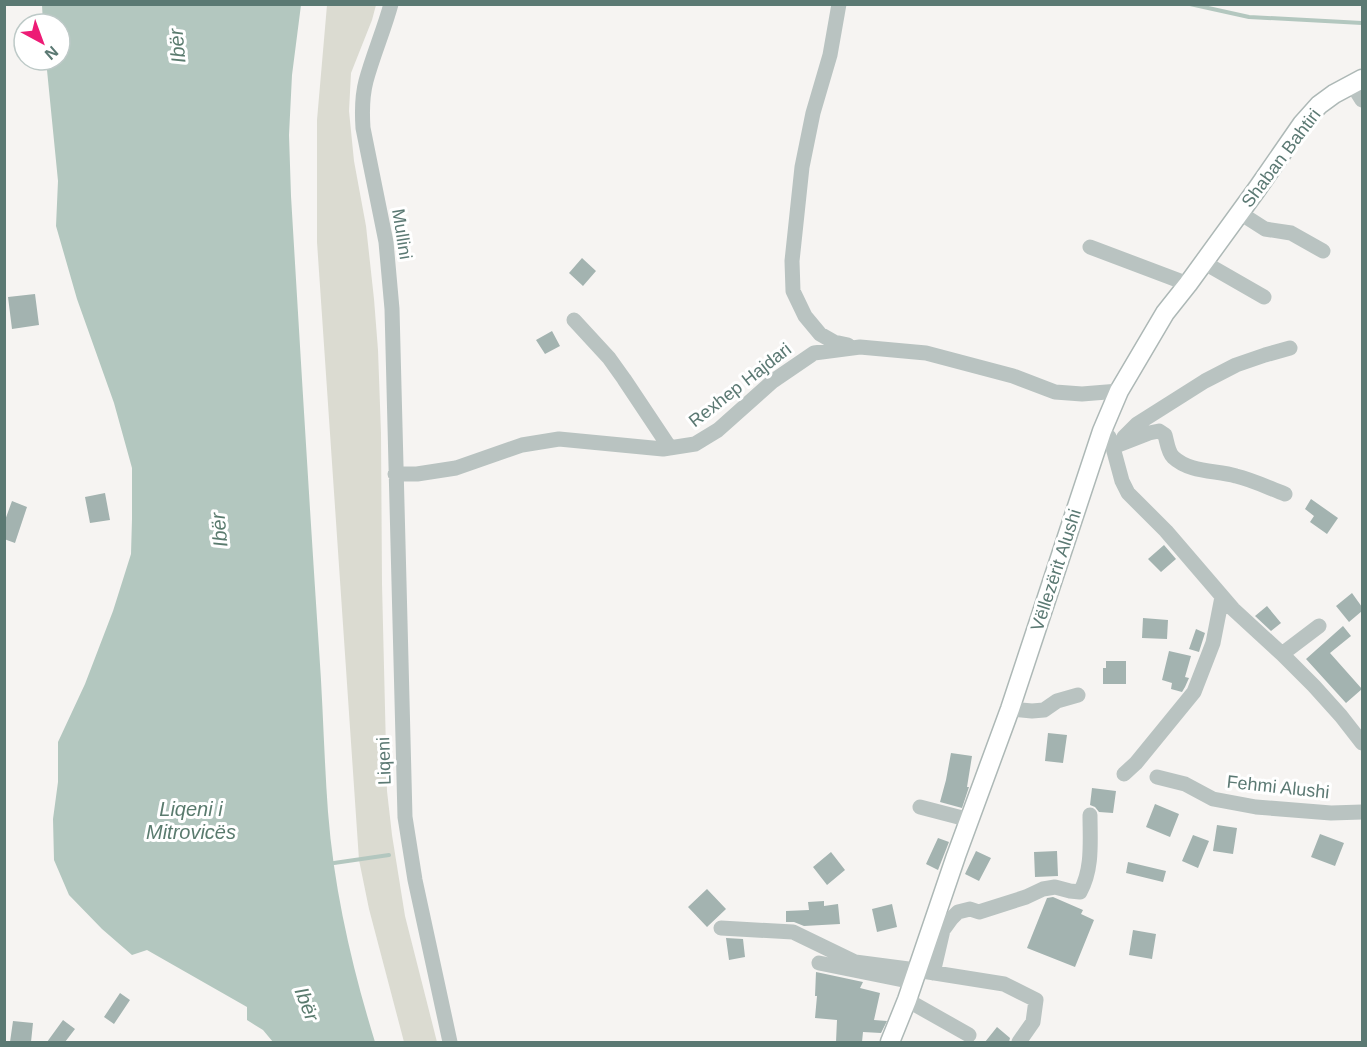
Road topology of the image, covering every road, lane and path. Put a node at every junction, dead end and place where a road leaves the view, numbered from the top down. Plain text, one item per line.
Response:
1 (391, 4) edge
2 (839, 4) edge
3 (1357, 81) edge
4 (1362, 100) edge
5 (1240, 213) junction
6 (1090, 247) dead end
7 (1323, 250) dead end
8 (1203, 262) junction
9 (1188, 284) junction
10 (1264, 297) dead end
11 (574, 320) dead end
12 (860, 347) junction
13 (1290, 348) dead end
14 (1119, 391) junction
15 (1102, 431) junction
16 (1118, 445) junction
17 (670, 448) junction
18 (395, 474) junction
19 (1285, 494) dead end
20 (1222, 597) junction
21 (1319, 626) dead end
22 (1282, 654) junction
23 (1078, 695) dead end
24 (1010, 709) junction
25 (1362, 743) edge
26 (1124, 774) dead end
27 (1157, 777) dead end
28 (920, 807) dead end
29 (1362, 812) edge
30 (1090, 815) dead end
31 (970, 820) junction
32 (721, 928) dead end
33 (819, 963) dead end
34 (921, 975) junction
35 (907, 1000) junction
36 (969, 1035) dead end
37 (450, 1042) edge
38 (890, 1042) edge
39 (1019, 1042) edge

1 - 18 street, Mullini
2 - 12 street, Rexhep Hajdari
3 - 4 street, Shaban Bahtiri
3 - 5 main road, Shaban Bahtiri
5 - 7 street, Shaban Bahtiri
5 - 8 main road, Shaban Bahtiri
6 - 9 street
8 - 9 main road, Shaban Bahtiri
8 - 10 street
9 - 14 main road, Shaban Bahtiri
11 - 17 street
12 - 14 street, Rexhep Hajdari
12 - 17 street, Rexhep Hajdari
13 - 16 street
14 - 15 main road, Shaban Bahtiri
15 - 16 street
15 - 24 main road, Vëllezërit Alushi
16 - 19 street
16 - 20 street
17 - 18 street, Rexhep Hajdari
18 - 37 street, Liqeni
20 - 22 street
20 - 26 street
21 - 22 street
22 - 25 street
23 - 24 street
24 - 31 main road, Vëllezërit Alushi
27 - 29 street, Fehmi Alushi
28 - 31 street
30 - 34 street, Vëllezërit Alushi
31 - 34 main road, Vëllezërit Alushi
32 - 34 street
33 - 34 street
34 - 35 main road, Vëllezërit Alushi
34 - 39 street
35 - 36 street
35 - 38 main road, Vëllezërit Alushi

